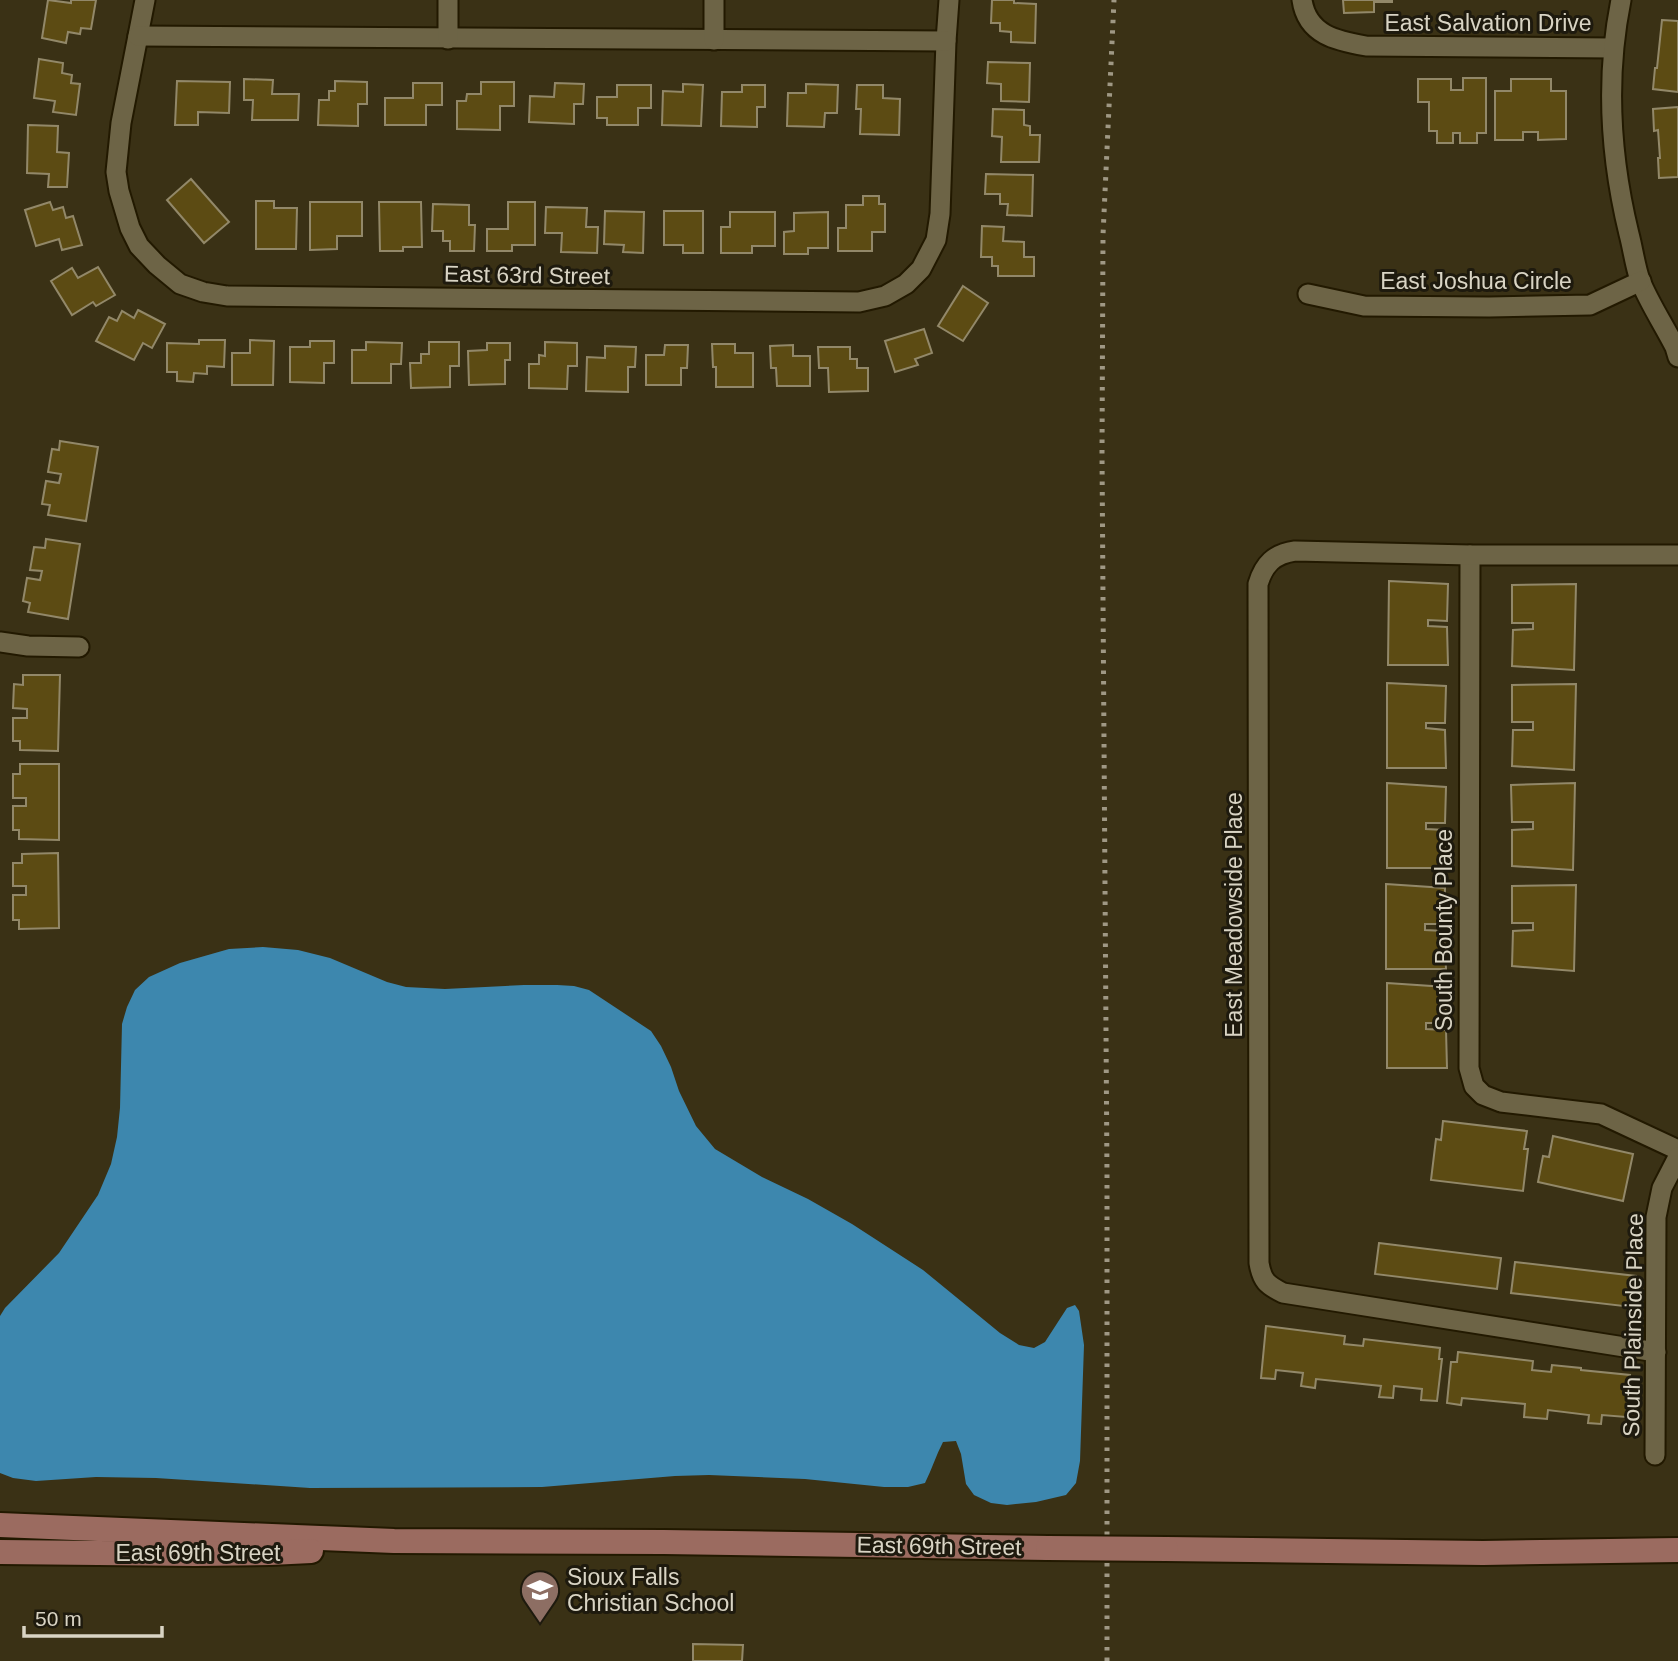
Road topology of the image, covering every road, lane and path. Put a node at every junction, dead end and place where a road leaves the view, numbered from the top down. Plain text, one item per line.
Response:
1 (145, 0) edge
2 (448, 0) edge
3 (714, 0) edge
4 (949, 0) edge
5 (1302, 0) edge
6 (1621, 0) edge
7 (138, 36) junction
8 (448, 39) junction
9 (714, 40) junction
10 (946, 41) junction
11 (1613, 48) junction
12 (1641, 281) junction
13 (1308, 294) dead end
14 (1678, 357) edge
15 (1470, 555) junction
16 (1678, 555) edge
17 (0, 642) edge
18 (79, 647) dead end
19 (1678, 1150) edge
20 (1678, 1157) edge
21 (1656, 1352) junction
22 (1655, 1455) dead end
23 (0, 1525) edge
24 (394, 1541) junction
25 (1678, 1550) edge
26 (0, 1552) edge
27 (1483, 1553) junction
28 (1678, 1564) edge

1 - 7 street
2 - 8 street
3 - 9 street
4 - 10 street
5 - 11 street, East Salvation Drive
6 - 11 street
7 - 8 street
7 - 10 street, East 63rd Street
8 - 9 street
9 - 10 street
11 - 12 street
12 - 13 street, East Joshua Circle
12 - 14 street
15 - 16 street, East Meadowside Place
15 - 19 street, South Bounty Place
15 - 21 street, East Meadowside Place
17 - 18 street
20 - 21 street, South Plainside Place
21 - 22 street, South Plainside Place
23 - 24 main road, East 69th Street
24 - 26 main road, East 69th Street
24 - 27 main road, East 69th Street, bridge
25 - 27 main road, East 69th Street
27 - 28 main road, East 69th Street

